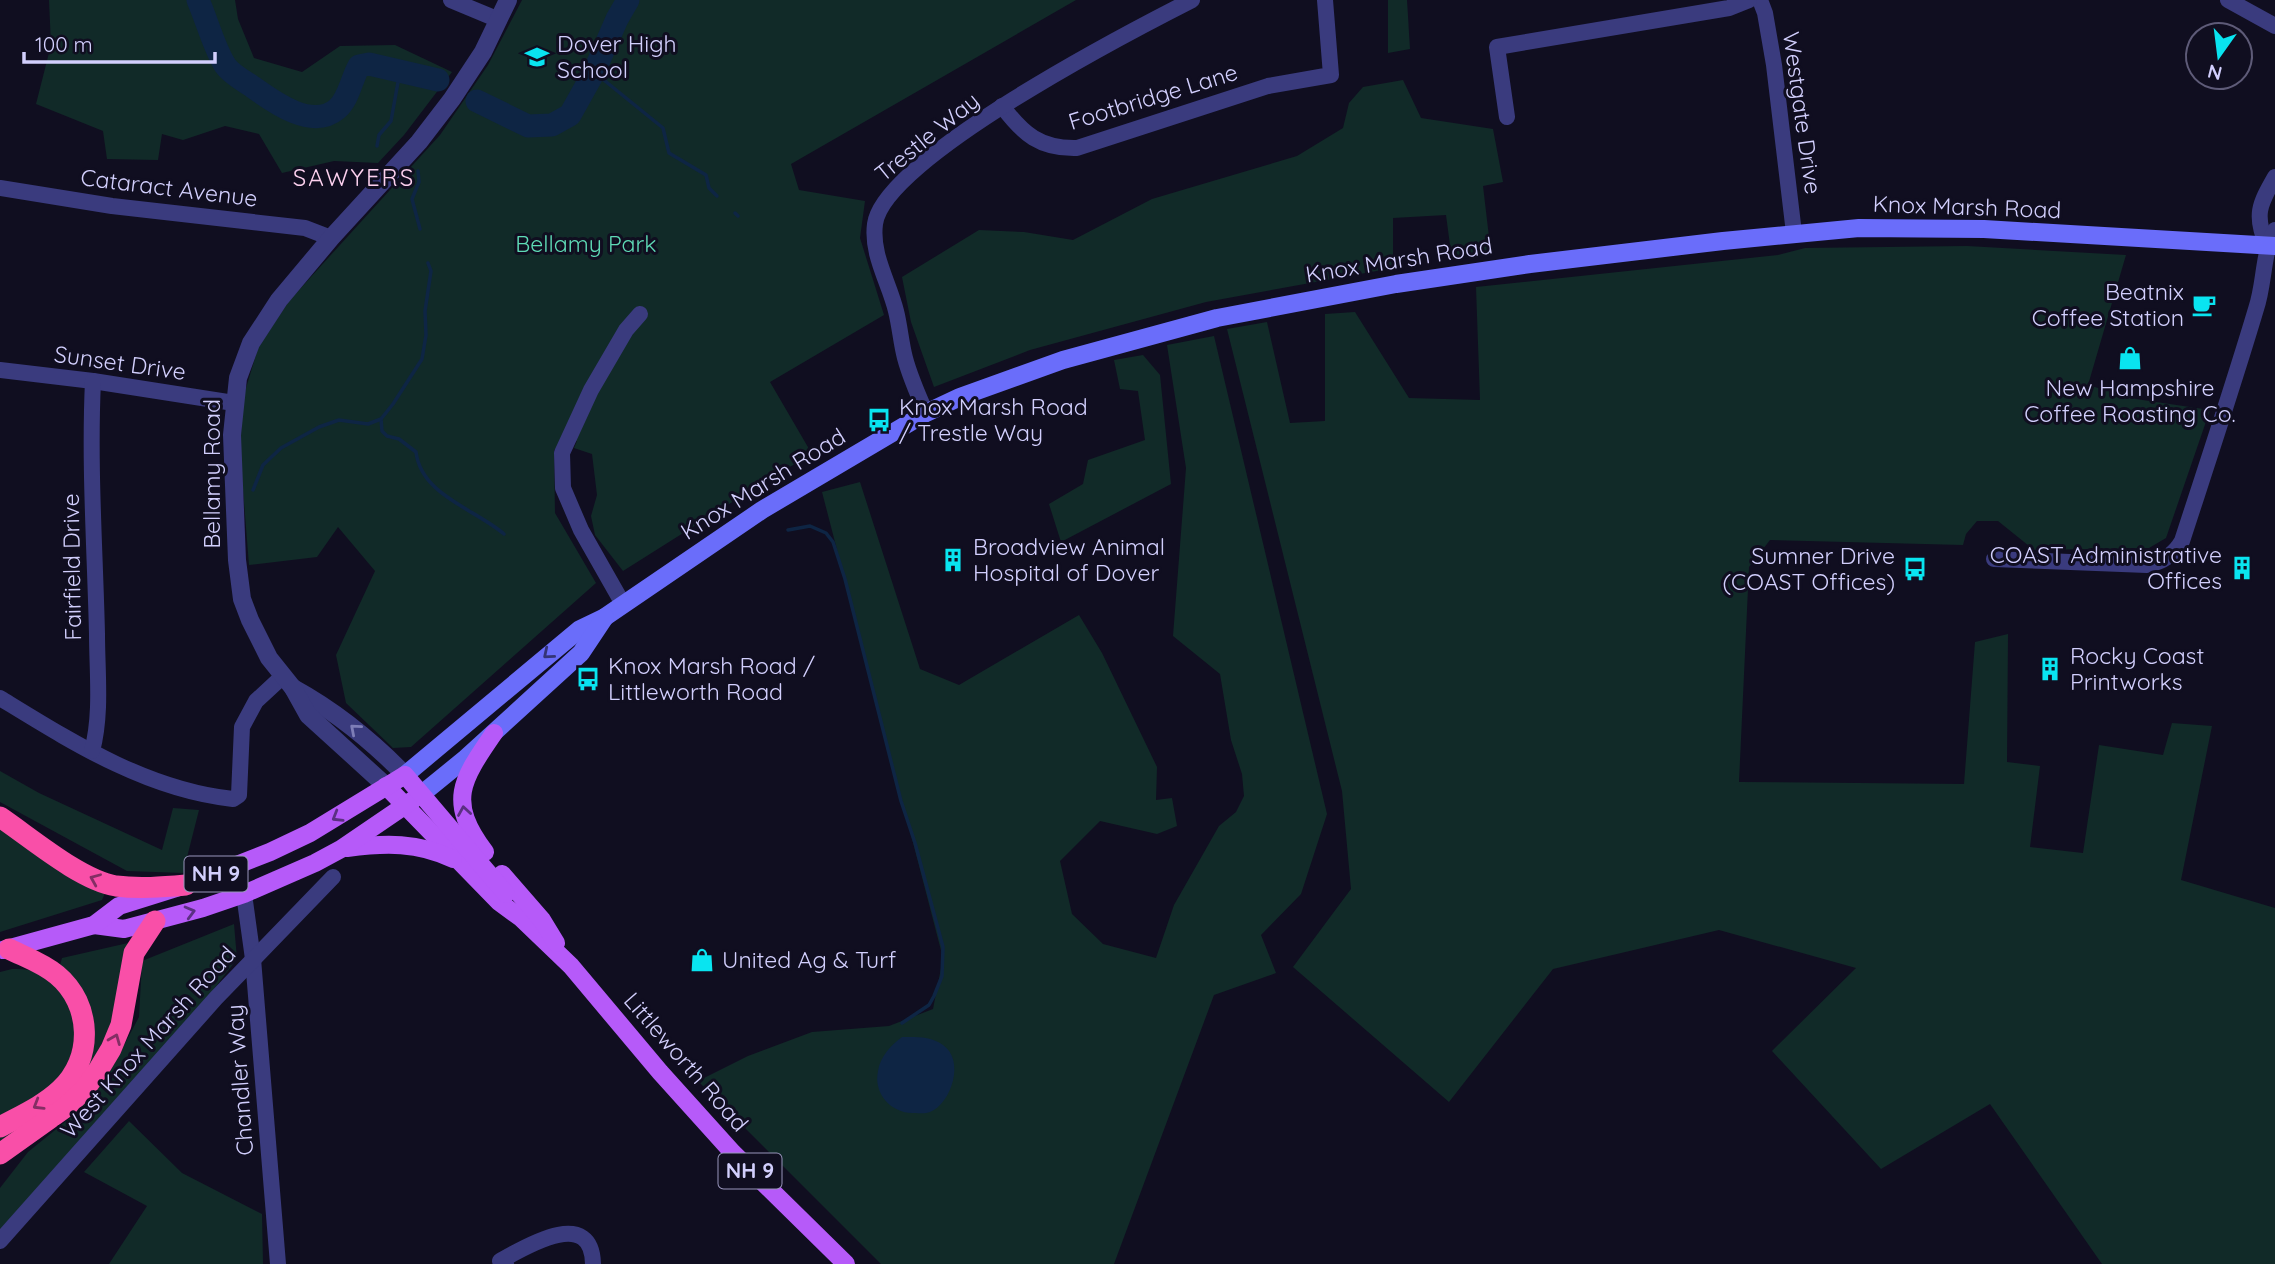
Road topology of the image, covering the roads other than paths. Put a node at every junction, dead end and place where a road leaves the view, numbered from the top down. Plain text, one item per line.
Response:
1 (451, 0) edge
2 (508, 0) edge
3 (1192, 0) edge
4 (1325, 0) edge
5 (1749, 0) edge
6 (1760, 0) edge
7 (2228, 0) edge
8 (499, 20) junction
9 (2275, 26) edge
10 (1002, 106) junction
11 (1507, 117) dead end
12 (2275, 177) edge
13 (0, 188) edge
14 (1794, 233) junction
15 (331, 238) junction
16 (2272, 241) edge
17 (640, 314) dead end
18 (0, 370) edge
19 (93, 381) junction
20 (234, 403) junction
21 (926, 413) junction
22 (1994, 559) dead end
23 (623, 604) junction
24 (605, 617) junction
25 (288, 682) junction
26 (0, 698) edge
27 (494, 733) junction
28 (92, 751) junction
29 (405, 775) junction
30 (386, 786) junction
31 (422, 793) junction
32 (406, 805) junction
33 (0, 817) edge
34 (341, 849) junction
35 (462, 863) junction
36 (333, 877) dead end
37 (186, 885) junction
38 (244, 894) junction
39 (521, 918) junction
40 (155, 921) junction
41 (94, 925) junction
42 (4, 950) edge
43 (253, 958) junction
44 (571, 966) junction
45 (0, 1127) edge
46 (0, 1154) edge
47 (0, 1241) edge
48 (499, 1263) edge
49 (278, 1264) edge
50 (593, 1264) edge
51 (846, 1264) edge

1 - 8 street
2 - 8 street, Bellamy Road
3 - 10 street, Trestle Way
4 - 10 street, Footbridge Lane
5 - 11 street
6 - 14 street, Westgate Drive
7 - 9 street
8 - 15 street, Bellamy Road
10 - 21 street, Trestle Way
12 - 16 street
13 - 15 street, Cataract Avenue
14 - 16 main road, Knox Marsh Road
14 - 21 main road, Knox Marsh Road
15 - 20 street, Bellamy Road
16 - 22 street
17 - 23 street
18 - 19 street, Sunset Drive
19 - 20 street, Sunset Drive
19 - 28 street, Fairfield Drive
20 - 25 street, Bellamy Road
21 - 23 main road, Knox Marsh Road
23 - 24 main road, Knox Marsh Road
24 - 27 main road, Knox Marsh Road
24 -> 29 main road, Knox Marsh Road
25 - 28 street
29 -> 25 street, Bellamy Road
25 - 30 street, Bellamy Road
26 - 28 street
27 - 31 main road, Knox Marsh Road
44 -> 27 main road
29 - 30 main road, Knox Marsh Road / NH 9
29 - 31 main road, Littleworth Road / NH 9
30 - 32 main road, Littleworth Road / NH 9
30 -> 37 main road, Knox Marsh Road / NH 9
31 - 32 main road, Knox Marsh Road
31 - 39 main road, Littleworth Road / NH 9
32 - 34 main road, Knox Marsh Road
32 - 35 main road, Littleworth Road / NH 9
37 -> 33 highway
34 - 35 main road, NH 9
34 - 38 main road, Knox Marsh Road / NH 9
35 - 39 main road, Littleworth Road / NH 9
36 - 43 street, West Knox Marsh Road
37 - 41 main road, Knox Marsh Road / NH 9
40 -> 38 main road, Knox Marsh Road / NH 9
38 - 43 street, Chandler Way
39 - 44 main road, Littleworth Road / NH 9
40 - 41 main road, Knox Marsh Road / NH 9
46 -> 40 highway
41 - 42 main road, Knox Marsh Road / NH 9
42 -> 45 highway
43 - 47 street, West Knox Marsh Road
43 - 49 street, Chandler Way
44 - 51 main road, Littleworth Road / NH 9
48 - 50 street

